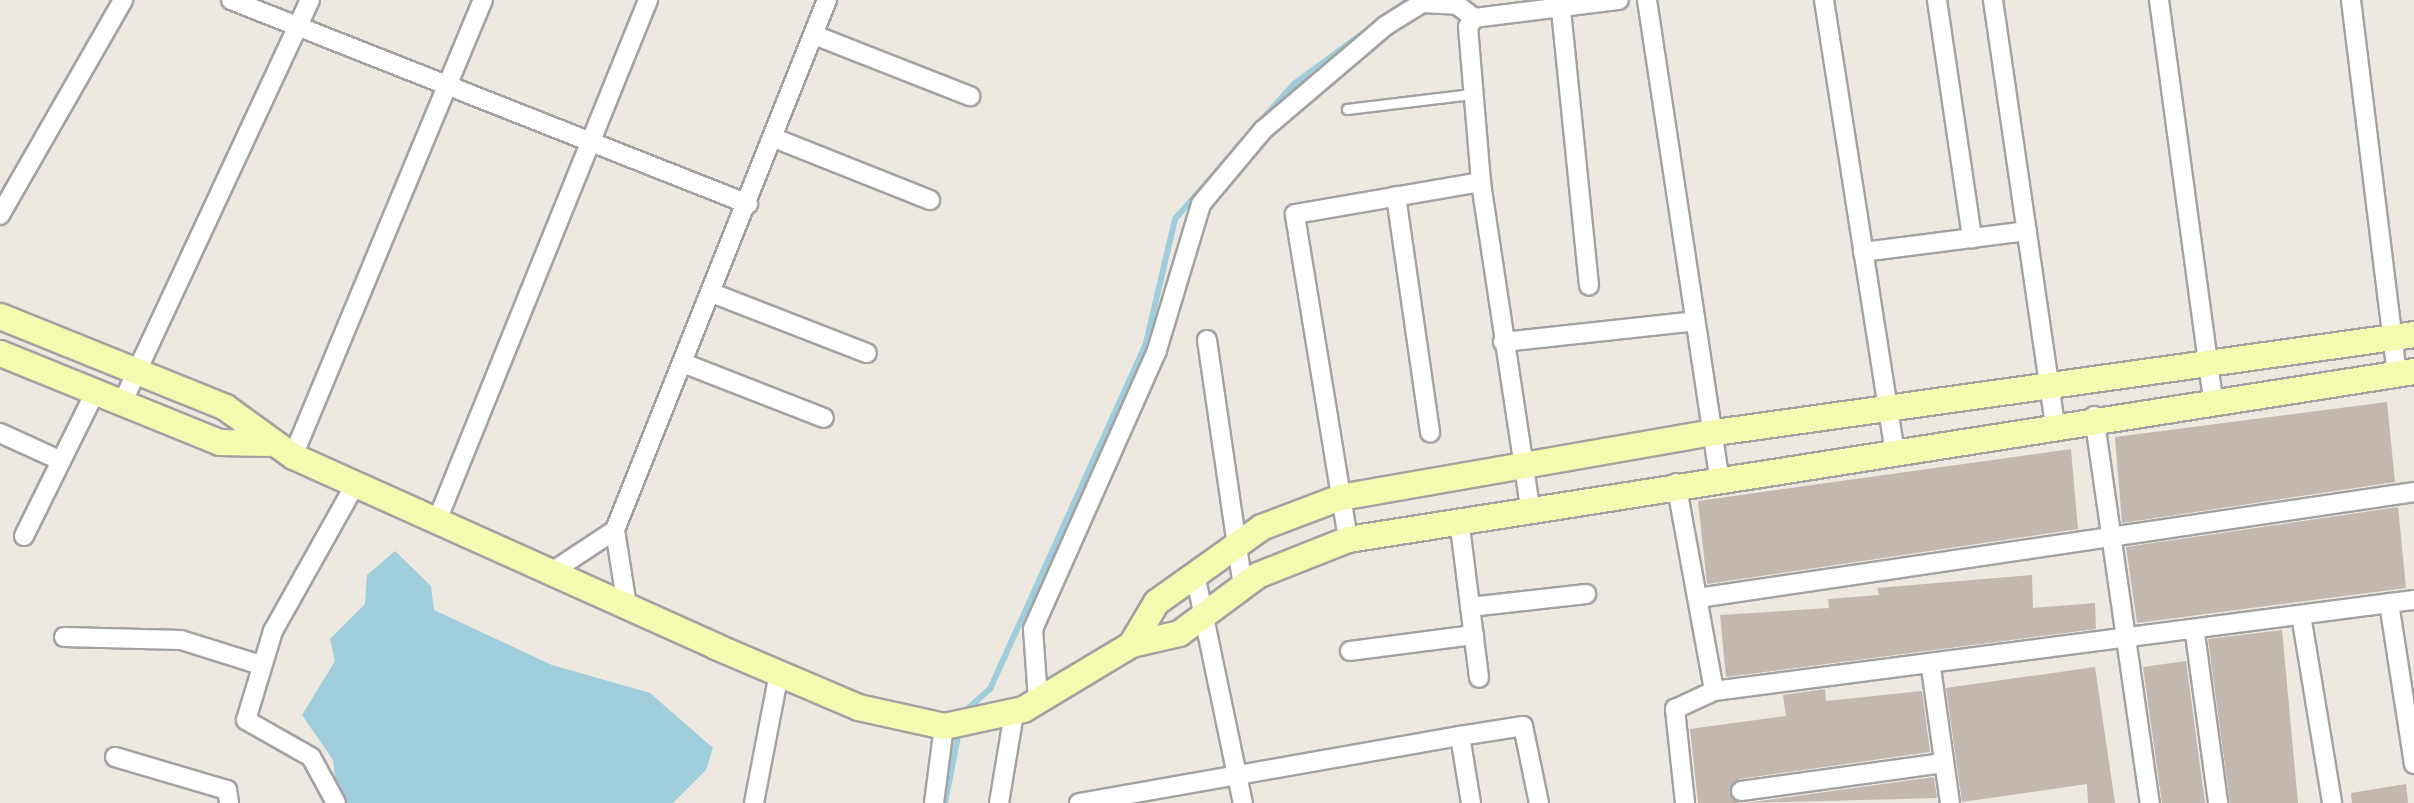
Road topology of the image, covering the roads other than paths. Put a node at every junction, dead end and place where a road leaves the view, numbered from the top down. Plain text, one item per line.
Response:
1 (124, 0) edge
2 (231, 0) edge
3 (310, 0) edge
4 (483, 0) edge
5 (648, 0) edge
6 (827, 0) edge
7 (1619, 0) edge
8 (1647, 0) edge
9 (1824, 0) edge
10 (1937, 0) edge
11 (1993, 0) edge
12 (2160, 0) edge
13 (2352, 0) edge
14 (1560, 4) edge
15 (1474, 18) junction
16 (300, 28) junction
17 (814, 35) junction
18 (450, 86) junction
19 (1471, 94) junction
20 (970, 96) dead end
21 (1347, 109) dead end
22 (774, 138) junction
23 (595, 144) junction
24 (1481, 182) junction
25 (1396, 196) junction
26 (930, 200) dead end
27 (748, 204) junction
28 (0, 215) edge
29 (2027, 231) junction
30 (1972, 238) junction
31 (1864, 252) junction
32 (1588, 286) dead end
33 (712, 294) junction
34 (0, 316) edge
35 (1695, 321) junction
36 (2403, 336) edge
37 (1206, 340) dead end
38 (1503, 342) junction
39 (0, 352) edge
40 (867, 353) dead end
41 (2208, 362) junction
42 (683, 363) junction
43 (138, 370) junction
44 (2405, 372) edge
45 (2050, 385) junction
46 (96, 390) junction
47 (123, 401) junction
48 (2213, 401) junction
49 (1888, 406) junction
50 (2094, 416) junction
51 (824, 418) dead end
52 (2056, 424) junction
53 (1430, 433) dead end
54 (1708, 433) junction
55 (0, 434) edge
56 (267, 444) junction
57 (1894, 446) junction
58 (293, 456) junction
59 (58, 459) junction
60 (1523, 464) junction
61 (1719, 474) junction
62 (1676, 483) junction
63 (355, 485) junction
64 (2414, 492) edge
65 (1340, 497) junction
66 (1530, 507) junction
67 (1459, 520) junction
68 (436, 524) junction
69 (615, 530) junction
70 (24, 536) dead end
71 (1348, 539) junction
72 (2112, 540) junction
73 (1236, 545) junction
74 (553, 571) junction
75 (1196, 574) junction
76 (1242, 586) junction
77 (1586, 594) dead end
78 (1698, 598) junction
79 (2414, 600) edge
80 (2389, 604) junction
81 (627, 606) junction
82 (1470, 607) junction
83 (1210, 612) junction
84 (2301, 615) junction
85 (2194, 634) junction
86 (1474, 635) junction
87 (64, 637) dead end
88 (2127, 641) junction
89 (1131, 644) junction
90 (1350, 651) dead end
91 (261, 665) junction
92 (1931, 668) junction
93 (779, 673) junction
94 (1479, 678) dead end
95 (1714, 691) junction
96 (1038, 700) junction
97 (1012, 714) junction
98 (950, 726) junction
99 (1460, 736) junction
100 (115, 758) dead end
101 (1944, 762) junction
102 (2414, 764) edge
103 (1238, 779) junction
104 (1741, 791) dead end
105 (229, 803) edge
106 (336, 803) edge
107 (754, 803) edge
108 (934, 803) edge
109 (999, 803) edge
110 (1079, 803) edge
111 (1242, 803) edge
112 (1471, 803) edge
113 (1539, 803) edge
114 (1685, 803) edge
115 (1950, 803) edge
116 (2150, 803) edge
117 (2218, 803) edge
118 (2332, 803) edge

1 - 28 street
2 - 16 street
3 - 16 street
4 - 18 street
5 - 23 street
6 - 17 street
7 - 14 street
8 - 35 street
9 - 31 street
10 - 30 street
11 - 29 street
12 - 41 street
13 - 36 street
14 - 15 street
14 - 32 street
15 - 19 street
15 - 96 street
16 - 18 street
16 - 43 street
17 - 20 street
17 - 22 street
18 - 23 street
18 - 58 street
19 - 21 lane
19 - 24 street
22 - 26 street
22 - 27 street
23 - 27 street
23 - 68 street
24 - 25 street
24 - 38 street
25 - 53 street
25 - 65 street
27 - 33 street
29 - 30 street
29 - 45 street
30 - 31 street
31 - 49 street
33 - 40 street
33 - 42 street
34 - 43 street
35 - 38 street
35 - 54 street
36 - 41 street
36 - 44 street
37 - 73 street
38 - 60 street
39 - 46 street
41 - 45 street
41 - 48 street
42 - 51 street
42 - 69 street
43 - 47 street
43 - 56 street
44 - 48 street
45 - 49 street
45 - 52 street
46 - 47 street
46 - 59 street
47 - 56 street
48 - 50 street
49 - 54 street
49 - 57 street
50 - 52 street
50 - 72 street
52 - 57 street
54 - 60 street
54 - 61 street
55 - 59 street
56 - 58 street
57 - 61 street
58 - 63 street
59 - 70 street
60 - 65 street
60 - 66 street
61 - 62 street
62 - 66 street
62 - 78 street
63 - 68 street
63 - 91 street
64 - 72 street
65 - 71 street
65 - 73 street
66 - 67 street
67 - 71 street
67 - 82 street
68 - 74 street
69 - 74 street
69 - 81 street
71 - 76 street
72 - 78 street
72 - 88 street
73 - 75 street
73 - 76 street
74 - 81 street
75 - 83 street
75 - 89 street
76 - 83 street
77 - 82 street
78 - 95 street
79 - 80 street
80 - 84 street
80 - 102 street
81 - 93 street
82 - 86 street
83 - 89 street
83 - 103 street
84 - 85 street
84 - 118 street
85 - 88 street
85 - 117 street
86 - 90 street
86 - 94 street
87 - 91 street
88 - 92 street
88 - 116 street
89 - 96 street
91 - 106 street
92 - 95 street
92 - 101 street
93 - 98 street
93 - 107 street
95 - 114 street
96 - 97 street
97 - 98 street
97 - 109 street
98 - 108 street
99 - 103 street
99 - 112 street
99 - 113 street
100 - 105 street
101 - 104 street
101 - 115 street
103 - 110 street
103 - 111 street

